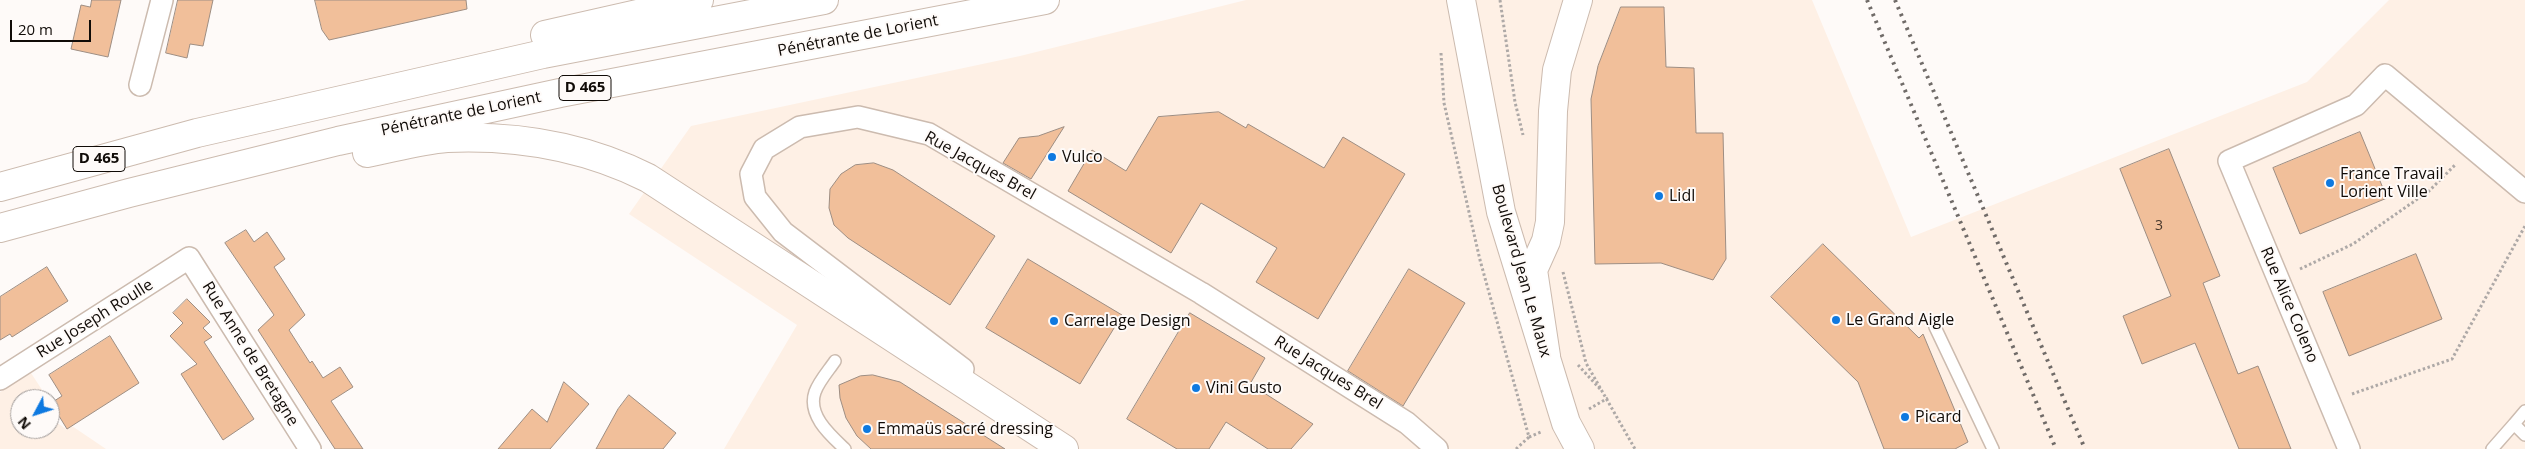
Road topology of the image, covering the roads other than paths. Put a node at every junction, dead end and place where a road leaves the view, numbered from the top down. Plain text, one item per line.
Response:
1 (162, 0) edge
2 (700, 0) edge
3 (824, 0) edge
4 (1045, 0) edge
5 (1461, 0) edge
6 (1578, 0) edge
7 (140, 85) dead end
8 (198, 133) junction
9 (0, 187) edge
10 (2525, 192) edge
11 (129, 193) junction
12 (0, 228) edge
13 (189, 258) joint
14 (1935, 327) dead end
15 (1546, 356) junction
16 (835, 361) dead end
17 (0, 379) edge
18 (2525, 411) edge
19 (2514, 424) junction
20 (2525, 435) edge
21 (310, 449) edge
22 (845, 449) edge
23 (1066, 449) edge
24 (1437, 449) edge
25 (1580, 449) edge
26 (1993, 449) edge
27 (2349, 449) edge
28 (2492, 449) edge

1 - 7 street
2 - 8 main road
3 - 8 main road, D 465
4 - 11 main road, Pénétrante de Lorient / D 465
5 - 15 main road, Boulevard Jean Le Maux
6 - 15 main road
8 - 9 main road, D 465
10 - 27 street, Rue Alice Coleno
11 - 12 main road, Pénétrante de Lorient / D 465
11 - 23 main road
13 - 17 street, Rue Joseph Roulle
13 - 21 street, Rue Anne de Bretagne
14 - 26 lane
15 - 25 main road, Boulevard Jean Le Maux
16 - 22 lane
18 - 19 lane
19 - 20 lane
19 - 28 lane
23 - 24 street, Rue Jacques Brel

